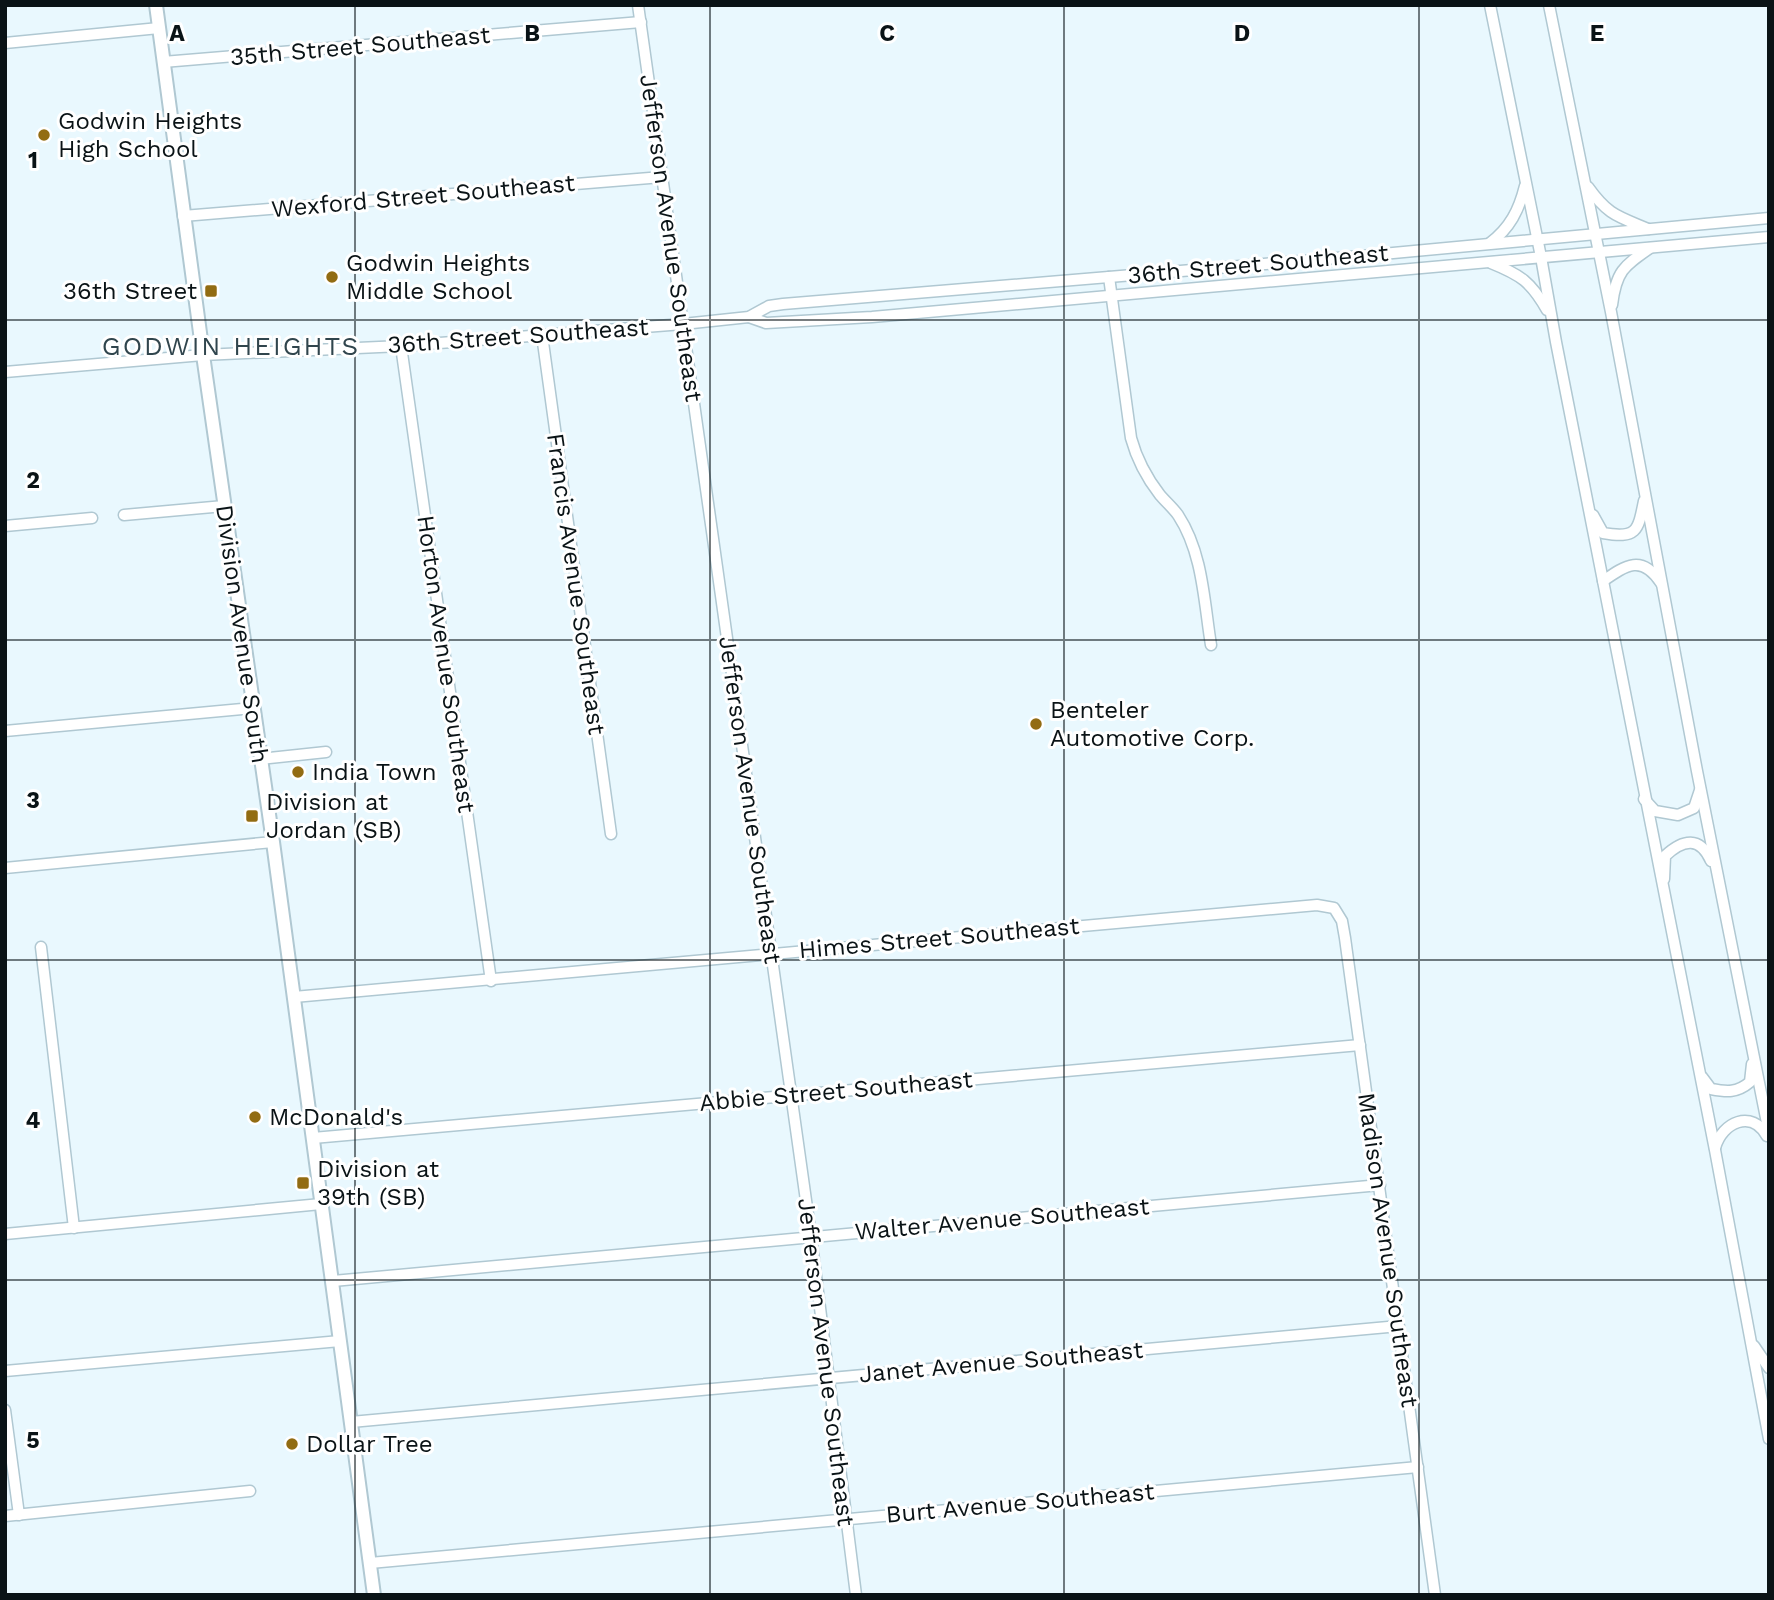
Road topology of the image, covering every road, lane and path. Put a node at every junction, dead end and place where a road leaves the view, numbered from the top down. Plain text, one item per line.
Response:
1 (156, 5) edge
2 (638, 5) edge
3 (1490, 5) edge
4 (1549, 5) edge
5 (641, 22) junction
6 (159, 28) junction
7 (5, 43) edge
8 (163, 62) junction
9 (662, 177) junction
10 (1526, 182) junction
11 (1586, 184) junction
12 (183, 216) junction
13 (1769, 218) edge
14 (1649, 230) junction
15 (1595, 235) junction
16 (1769, 237) edge
17 (1537, 239) junction
18 (1489, 244) junction
19 (1651, 248) junction
20 (1598, 252) junction
21 (1541, 257) junction
22 (1491, 263) junction
23 (1108, 277) junction
24 (1111, 297) junction
25 (1611, 312) junction
26 (749, 317) junction
27 (1551, 317) junction
28 (683, 324) junction
29 (542, 335) junction
30 (401, 346) junction
31 (203, 355) junction
32 (5, 372) edge
33 (1645, 494) junction
34 (224, 506) junction
35 (1589, 509) junction
36 (124, 515) dead end
37 (92, 518) dead end
38 (5, 526) edge
39 (1603, 581) junction
40 (1663, 586) junction
41 (1211, 645) dead end
42 (253, 708) junction
43 (5, 731) edge
44 (327, 752) dead end
45 (260, 759) junction
46 (1700, 788) junction
47 (1644, 799) junction
48 (611, 834) dead end
49 (273, 842) junction
50 (5, 868) edge
51 (1720, 881) junction
52 (1663, 893) junction
53 (1334, 908) joint
54 (41, 947) dead end
55 (771, 953) junction
56 (491, 981) junction
57 (294, 997) junction
58 (1360, 1045) junction
59 (1753, 1053) junction
60 (1699, 1074) junction
61 (790, 1095) junction
62 (1769, 1133) edge
63 (313, 1138) junction
64 (1769, 1140) edge
65 (1714, 1150) junction
66 (1380, 1185) junction
67 (321, 1204) junction
68 (74, 1228) junction
69 (5, 1234) edge
70 (811, 1236) junction
71 (332, 1281) junction
72 (1399, 1326) junction
73 (1749, 1337) junction
74 (340, 1342) junction
75 (1769, 1368) edge
76 (5, 1371) edge
77 (827, 1377) junction
78 (5, 1410) edge
79 (1769, 1415) edge
80 (351, 1422) junction
81 (1768, 1434) edge
82 (1418, 1467) junction
83 (250, 1491) dead end
84 (19, 1515) junction
85 (5, 1516) edge
86 (846, 1518) junction
87 (370, 1563) junction
88 (374, 1595) edge
89 (856, 1595) edge
90 (1435, 1595) edge

1 - 6 main road, Division Avenue South
2 - 5 street, Jefferson Avenue Southeast
3 - 10 street
4 - 11 street
5 - 8 street, 35th Street Southeast
5 - 9 street, Jefferson Avenue Southeast
6 - 7 street
6 - 8 main road, Division Avenue South
8 - 12 main road, Division Avenue South
9 - 12 street, Wexford Street Southeast
9 - 28 street, Jefferson Avenue Southeast
10 - 17 street
10 - 18 street
11 - 14 street
11 - 15 street
12 - 31 main road, Division Avenue South
13 - 14 street, 36th Street Southeast
14 - 15 street, 36th Street Southeast
15 - 17 street, 36th Street Southeast
15 - 20 street
16 - 19 street, 36th Street Southeast
17 - 18 street, 36th Street Southeast
17 - 21 street
18 - 23 street, 36th Street Southeast
19 - 20 street, 36th Street Southeast
19 - 25 street
20 - 21 street, 36th Street Southeast
20 - 25 street
21 - 22 street, 36th Street Southeast
21 - 27 street
22 - 24 street, 36th Street Southeast
22 - 27 street
23 - 24 street
23 - 26 street, 36th Street Southeast
24 - 26 street, 36th Street Southeast
24 - 41 street
25 - 33 street
26 - 28 street, 36th Street Southeast
27 - 35 street
28 - 29 street, 36th Street Southeast
28 - 55 street, Jefferson Avenue Southeast
29 - 30 street, 36th Street Southeast
29 - 48 street, Francis Avenue Southeast
30 - 31 street, 36th Street Southeast
30 - 56 street, Horton Avenue Southeast
31 - 32 street, 36th Street Southeast
31 - 34 main road, Division Avenue South
33 - 35 street
33 - 40 street
34 - 36 street
34 - 42 main road, Division Avenue South
35 - 39 street
37 - 38 street
39 - 40 street
39 - 47 street
40 - 46 street
42 - 43 street
42 - 45 main road, Division Avenue South
44 - 45 street
45 - 49 main road, Division Avenue South
46 - 47 street
46 - 51 street
47 - 52 street
49 - 50 street
49 - 57 main road, Division Avenue South
51 - 52 street
51 - 59 street
52 - 60 street
53 - 55 street, Himes Street Southeast
53 - 58 street, Madison Avenue Southeast
54 - 68 street
55 - 56 street, Himes Street Southeast
55 - 61 street, Jefferson Avenue Southeast
56 - 57 street, Himes Street Southeast
57 - 63 main road, Division Avenue South
58 - 61 street, Abbie Street Southeast
58 - 66 street, Madison Avenue Southeast
59 - 60 street
59 - 62 street
60 - 65 street
61 - 63 street, Abbie Street Southeast
61 - 70 street, Jefferson Avenue Southeast
63 - 67 main road, Division Avenue South
64 - 65 street
65 - 73 street
66 - 70 street, Walter Avenue Southeast
66 - 72 street, Madison Avenue Southeast
67 - 68 street
67 - 71 main road, Division Avenue South
68 - 69 street
70 - 71 street, Walter Avenue Southeast
70 - 77 street, Jefferson Avenue Southeast
71 - 74 main road, Division Avenue South
72 - 77 street, Janet Avenue Southeast
72 - 82 street, Madison Avenue Southeast
73 - 75 street
73 - 81 street
74 - 76 street
74 - 80 main road, Division Avenue South
77 - 80 street, Janet Avenue Southeast
77 - 86 street, Jefferson Avenue Southeast
78 - 84 street
79 - 81 street
80 - 87 main road, Division Avenue South
82 - 86 street, Burt Avenue Southeast
82 - 90 street, Madison Avenue Southeast
83 - 84 street
84 - 85 street
86 - 87 street, Burt Avenue Southeast
86 - 89 street, Jefferson Avenue Southeast
87 - 88 main road, Division Avenue South

